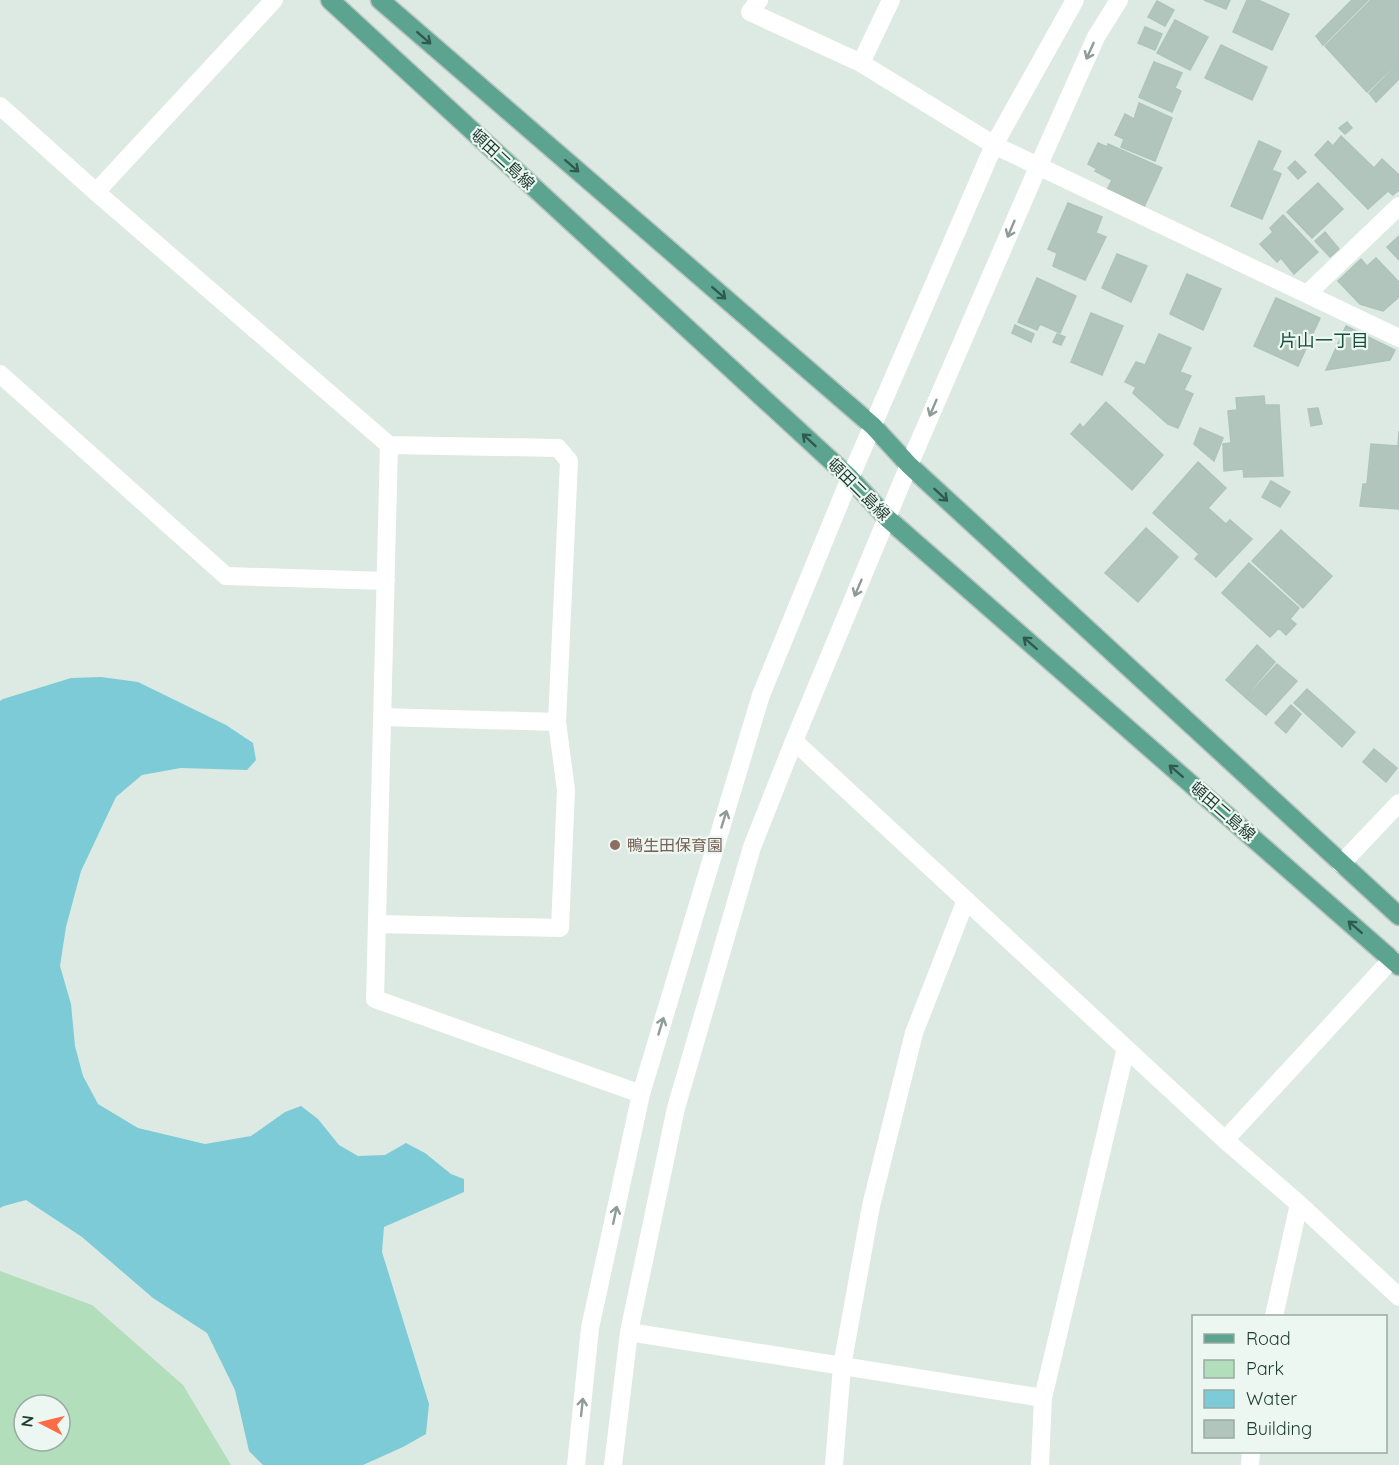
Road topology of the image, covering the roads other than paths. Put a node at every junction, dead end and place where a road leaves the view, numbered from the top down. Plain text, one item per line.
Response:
1 (274, 0) edge
2 (330, 0) edge
3 (380, 0) edge
4 (759, 0) edge
5 (891, 0) edge
6 (1076, 0) edge
7 (1119, 0) edge
8 (861, 63) junction
9 (0, 106) edge
10 (994, 145) junction
11 (1038, 167) junction
12 (96, 192) junction
13 (1399, 206) edge
14 (1307, 294) junction
15 (1399, 338) edge
16 (0, 374) edge
17 (873, 426) junction
18 (389, 445) junction
19 (909, 465) junction
20 (850, 478) junction
21 (886, 518) junction
22 (386, 581) junction
23 (382, 717) junction
24 (557, 722) junction
25 (794, 741) junction
26 (1399, 803) edge
27 (1341, 864) junction
28 (966, 900) junction
29 (1399, 916) edge
30 (377, 924) junction
31 (1395, 962) edge
32 (1126, 1048) junction
33 (640, 1094) junction
34 (1225, 1140) junction
35 (1299, 1204) junction
36 (1399, 1297) edge
37 (1274, 1315) edge
38 (629, 1332) junction
39 (842, 1366) junction
40 (1043, 1398) junction
41 (576, 1465) edge
42 (613, 1465) edge
43 (834, 1465) edge
44 (1040, 1465) edge

1 - 12 street
20 -> 2 main road, 頓田二島線
3 -> 17 main road
4 - 8 street
5 - 8 street
6 - 10 street
7 -> 11 street
8 - 10 street
9 - 12 street
10 - 11 street
10 - 17 street
11 - 14 street
11 -> 19 street
12 - 18 street
13 - 14 street
14 - 15 street
16 - 22 street
17 - 19 main road
17 - 20 street
18 - 22 street
18 - 24 street
19 - 21 street
19 -> 27 main road
20 - 21 main road, 頓田二島線
33 -> 20 street
21 -> 25 street
31 -> 21 main road, 頓田二島線
22 - 23 street
23 - 24 street
23 - 30 street
24 - 30 street
25 - 28 street
25 - 38 street
26 - 27 street
27 - 29 main road
28 - 32 street
28 - 39 street
30 - 33 street
31 - 34 street
32 - 34 street
32 - 40 street
41 -> 33 street
34 - 35 street
35 - 36 street
35 - 37 street
38 - 39 street
38 - 42 street
39 - 40 street
39 - 43 street
40 - 44 street

